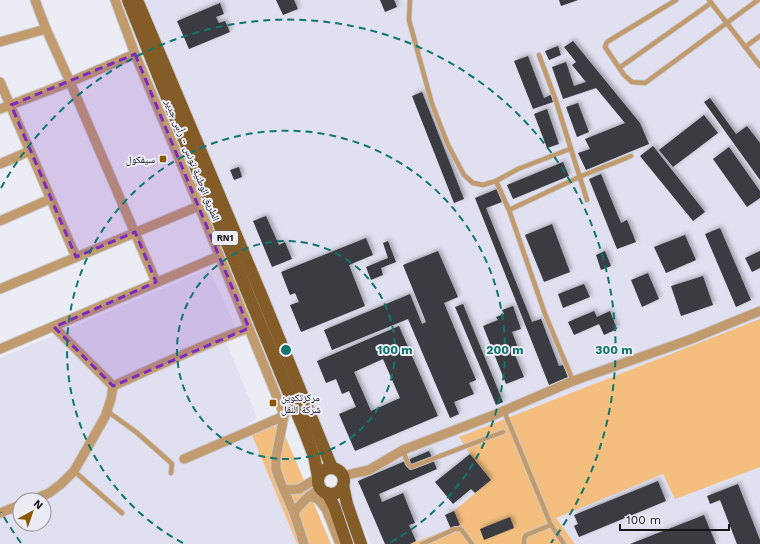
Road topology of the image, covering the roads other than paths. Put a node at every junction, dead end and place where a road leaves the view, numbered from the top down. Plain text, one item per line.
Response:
1 (35, 0) edge
2 (115, 0) edge
3 (128, 0) edge
4 (137, 0) edge
5 (410, 0) edge
6 (676, 0) edge
7 (758, 0) edge
8 (710, 2) edge
9 (727, 24) junction
10 (46, 29) junction
11 (760, 36) edge
12 (0, 42) edge
13 (745, 47) junction
14 (134, 54) junction
15 (539, 55) dead end
16 (760, 66) edge
17 (619, 68) junction
18 (0, 82) edge
19 (70, 82) junction
20 (11, 105) junction
21 (0, 109) edge
22 (570, 149) junction
23 (30, 151) junction
24 (631, 156) dead end
25 (0, 164) edge
26 (579, 177) junction
27 (496, 181) junction
28 (50, 199) junction
29 (587, 200) dead end
30 (199, 206) junction
31 (509, 210) junction
32 (0, 221) edge
33 (135, 232) junction
34 (219, 256) junction
35 (76, 257) junction
36 (156, 282) junction
37 (0, 289) edge
38 (760, 311) edge
39 (54, 327) junction
40 (249, 328) junction
41 (0, 349) edge
42 (574, 382) junction
43 (113, 386) junction
44 (107, 411) junction
45 (504, 411) junction
46 (284, 416) junction
47 (503, 432) dead end
48 (403, 450) junction
49 (184, 459) dead end
50 (332, 468) junction
51 (74, 471) junction
52 (171, 473) dead end
53 (342, 481) junction
54 (321, 484) junction
55 (284, 490) junction
56 (50, 492) edge
57 (309, 496) junction
58 (12, 508) edge
59 (0, 513) edge
60 (122, 513) dead end
61 (294, 513) junction
62 (551, 525) junction
63 (304, 544) edge
64 (340, 544) edge
65 (347, 544) edge
66 (361, 544) edge
67 (422, 544) edge
68 (472, 544) edge
69 (524, 544) edge
70 (564, 544) edge

1 - 10 street
2 - 14 street
3 - 54 main road, الطريق الوطنية تونس - رأس جدير / RN1
4 - 50 main road, الطريق الوطنية تونس - رأس جدير / RN1
5 - 27 lane
6 - 17 lane
7 - 9 lane
8 - 9 lane
8 - 17 lane
9 - 13 lane
9 - 17 lane
10 - 12 street
10 - 19 street
11 - 13 lane
13 - 16 lane
14 - 19 street
14 - 30 street
15 - 22 lane
18 - 20 street
19 - 20 street
19 - 33 street
20 - 21 street
20 - 23 street
22 - 26 lane
22 - 27 lane
23 - 25 street
23 - 28 street
24 - 26 lane
26 - 29 lane
26 - 31 lane
27 - 31 lane
28 - 32 street
28 - 35 street
30 - 33 street
30 - 34 street
31 - 42 lane
33 - 35 street
33 - 36 street
34 - 36 street
34 - 40 street
35 - 37 street
36 - 39 street
38 - 42 street
39 - 41 street
39 - 43 street
40 - 43 street
40 - 46 street
42 - 45 street
43 - 44 street
44 - 51 street
44 - 52 lane
45 - 48 street
45 - 62 lane
46 - 49 street
46 - 55 street
47 - 48 lane
48 - 53 street
50 - 53 main road, RN1
50 - 54 main road
51 - 56 street
51 - 60 lane
53 - 54 main road
53 - 66 main road
54 - 55 street
54 - 57 street
54 - 65 main road, الطريق الوطنية تونس - رأس جدير / RN1
55 - 61 street
57 - 61 street
57 - 64 street
58 - 59 street
61 - 63 street
62 - 69 lane
62 - 70 lane
67 - 68 lane

